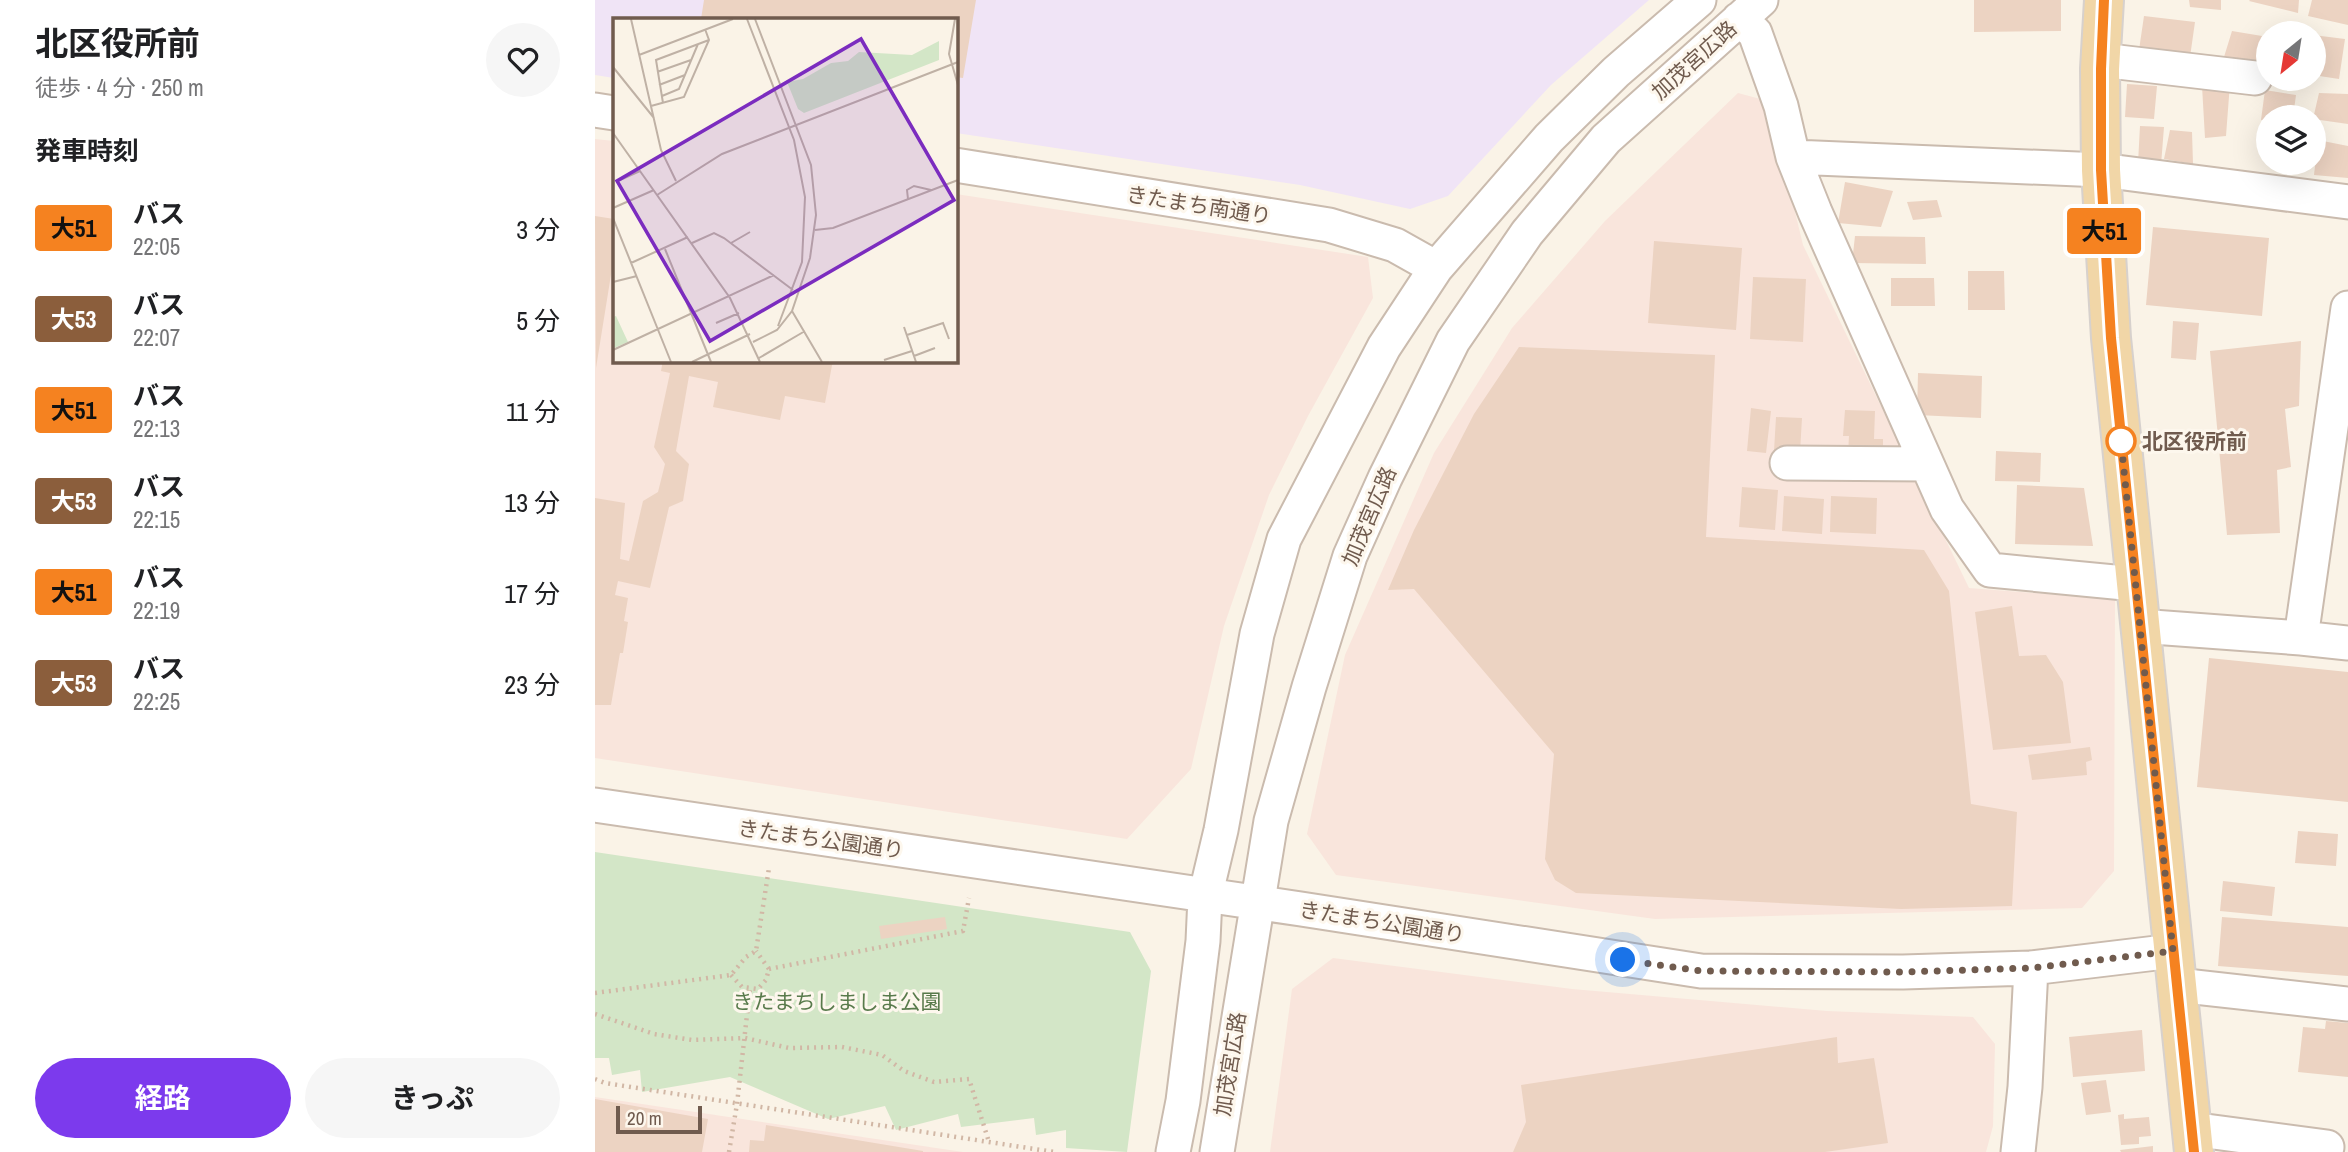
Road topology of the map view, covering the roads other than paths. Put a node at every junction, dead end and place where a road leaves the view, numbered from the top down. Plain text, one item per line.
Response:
1 (1699, 0) edge
2 (2103, 0) edge
3 (1750, 10) edge
4 (2101, 60) junction
5 (2255, 78) dead end
6 (595, 110) edge
7 (613, 113) edge
8 (1793, 157) junction
9 (957, 165) edge
10 (2101, 170) junction
11 (2348, 202) edge
12 (1436, 268) junction
13 (2348, 308) edge
14 (1787, 463) dead end
15 (1927, 464) junction
16 (2135, 584) junction
17 (2139, 626) junction
18 (2301, 638) junction
19 (2348, 643) edge
20 (595, 805) edge
21 (1205, 897) junction
22 (1258, 904) junction
23 (2031, 968) junction
24 (2175, 968) junction
25 (2348, 1004) edge
26 (2192, 1140) edge
27 (2327, 1147) dead end
28 (1173, 1152) edge
29 (1217, 1152) edge
30 (2018, 1152) edge

1 - 12 street, 加茂宮広路
2 - 4 main road
3 - 8 street
3 - 22 street, 加茂宮広路
4 - 5 street
4 - 10 main road
6 - 7 street
8 - 10 street
8 - 15 street
9 - 12 street, きたまち南通り
10 - 11 street
10 - 16 main road
12 - 21 street, 加茂宮広路
13 - 18 street
14 - 15 street
15 - 16 street
16 - 17 main road
17 - 18 street
17 - 24 main road
18 - 19 street
20 - 21 street, きたまち公園通り
21 - 22 street, きたまち公園通り
21 - 28 street, 加茂宮広路
22 - 23 street, きたまち公園通り
22 - 29 street, 加茂宮広路
23 - 24 street, きたまち公園通り
23 - 30 street
24 - 25 street, きたまち公園通り
24 - 26 main road
26 - 27 street

